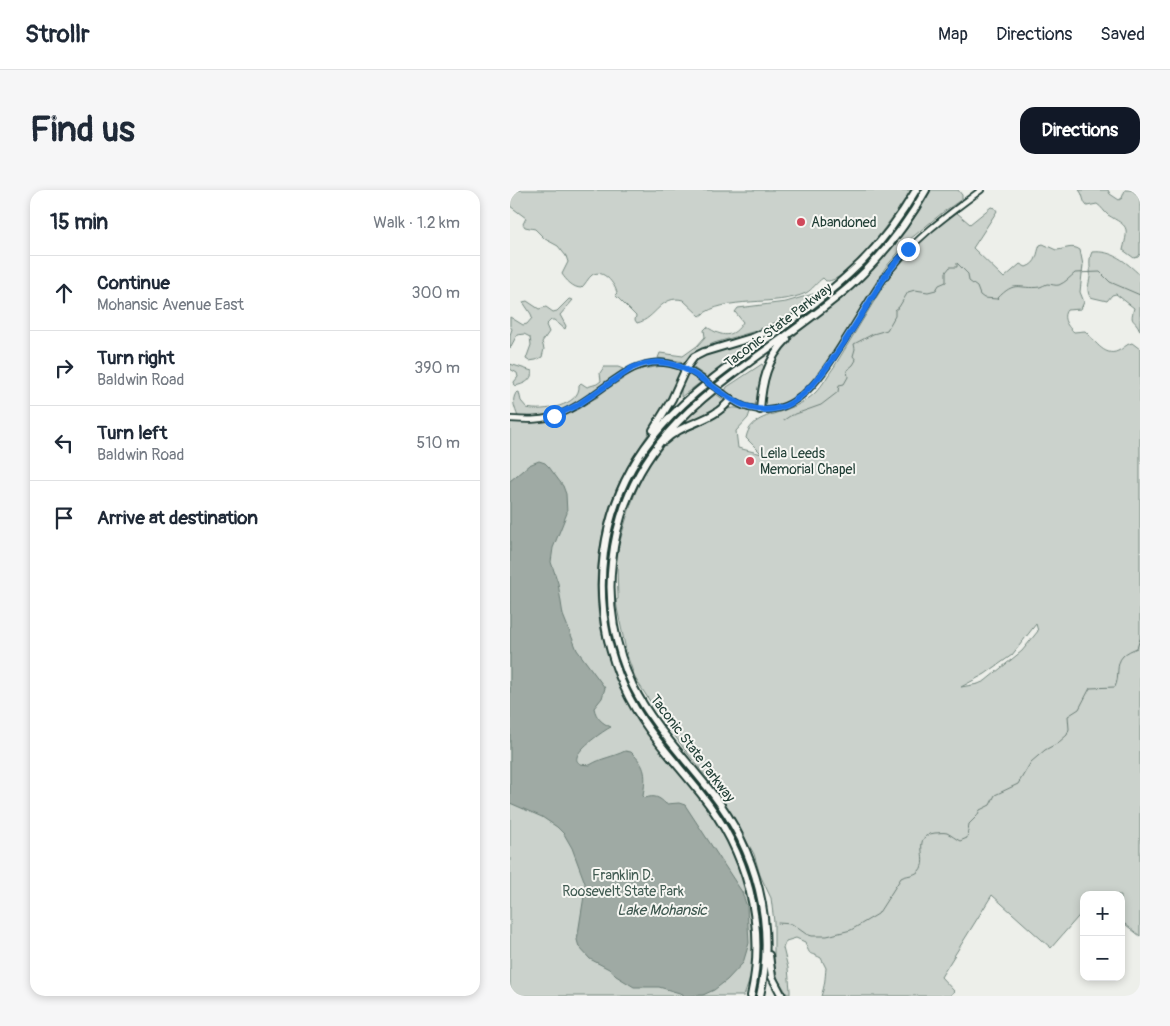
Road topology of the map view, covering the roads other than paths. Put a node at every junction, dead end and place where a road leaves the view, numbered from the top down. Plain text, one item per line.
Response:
1 (916, 190) edge
2 (926, 190) edge
3 (981, 190) edge
4 (806, 309) junction
5 (813, 315) junction
6 (686, 368) junction
7 (731, 399) junction
8 (760, 410) junction
9 (510, 419) edge
10 (645, 463) junction
11 (628, 474) junction
12 (764, 912) junction
13 (752, 996) edge
14 (760, 996) edge
15 (782, 996) edge

1 - 4 highway, Taconic State Parkway
2 - 5 highway, Taconic State Parkway
3 - 8 street
4 - 6 highway
4 - 11 highway, Taconic State Parkway
5 - 8 highway
5 - 10 highway, Taconic State Parkway
6 - 7 street, bridge
6 - 9 street
6 - 11 highway
7 - 8 street
7 - 10 highway
10 - 12 highway, Taconic State Parkway
11 - 13 highway, Taconic State Parkway
12 - 14 highway, Taconic State Parkway
12 - 15 highway

